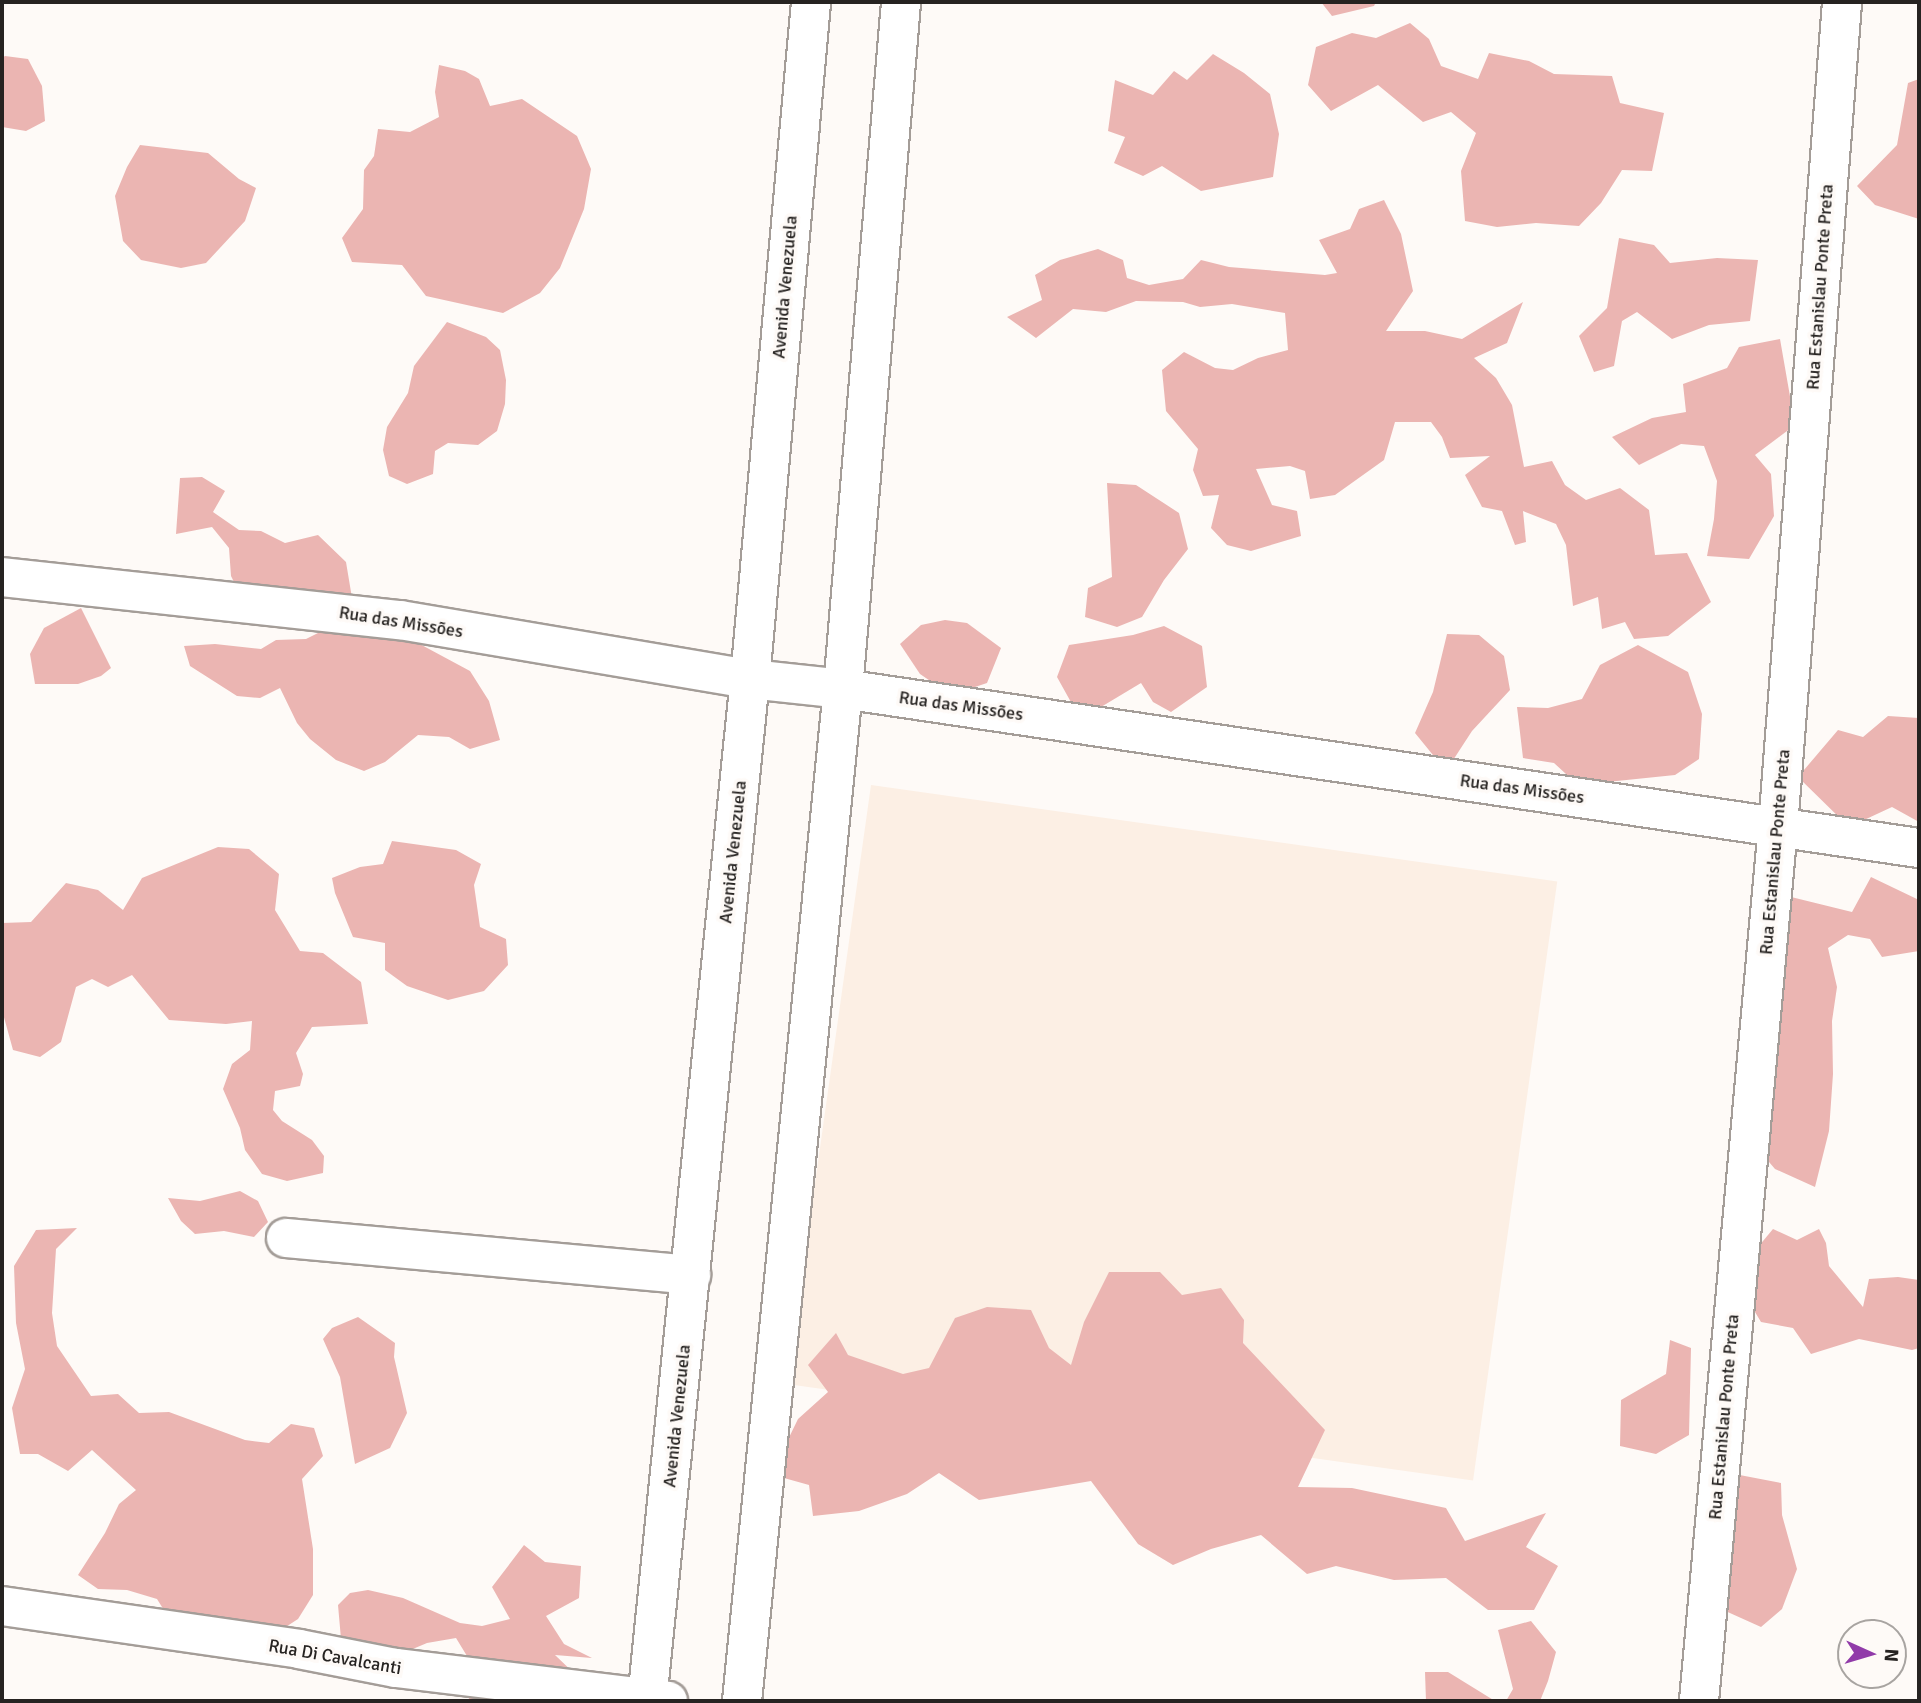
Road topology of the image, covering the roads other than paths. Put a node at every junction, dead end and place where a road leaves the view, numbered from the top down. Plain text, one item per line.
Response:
1 (811, 2) edge
2 (901, 2) edge
3 (1842, 2) edge
4 (2, 577) edge
5 (750, 679) junction
6 (843, 689) junction
7 (1778, 827) junction
8 (1919, 848) edge
9 (286, 1238) dead end
10 (691, 1275) junction
11 (2, 1606) edge
12 (654, 1700) edge
13 (742, 1701) edge
14 (1699, 1701) edge

1 - 5 street, Avenida Venezuela
2 - 6 street
3 - 7 street, Rua Estanislau Ponte Preta
4 - 5 street, Rua das Missões
5 - 6 street, Rua das Missões
5 - 10 street, Avenida Venezuela
6 - 7 street, Rua das Missões
6 - 13 street
7 - 8 street, Rua das Missões
7 - 14 street, Rua Estanislau Ponte Preta
9 - 10 street
10 - 12 street, Avenida Venezuela
11 - 12 street, Rua Di Cavalcanti

